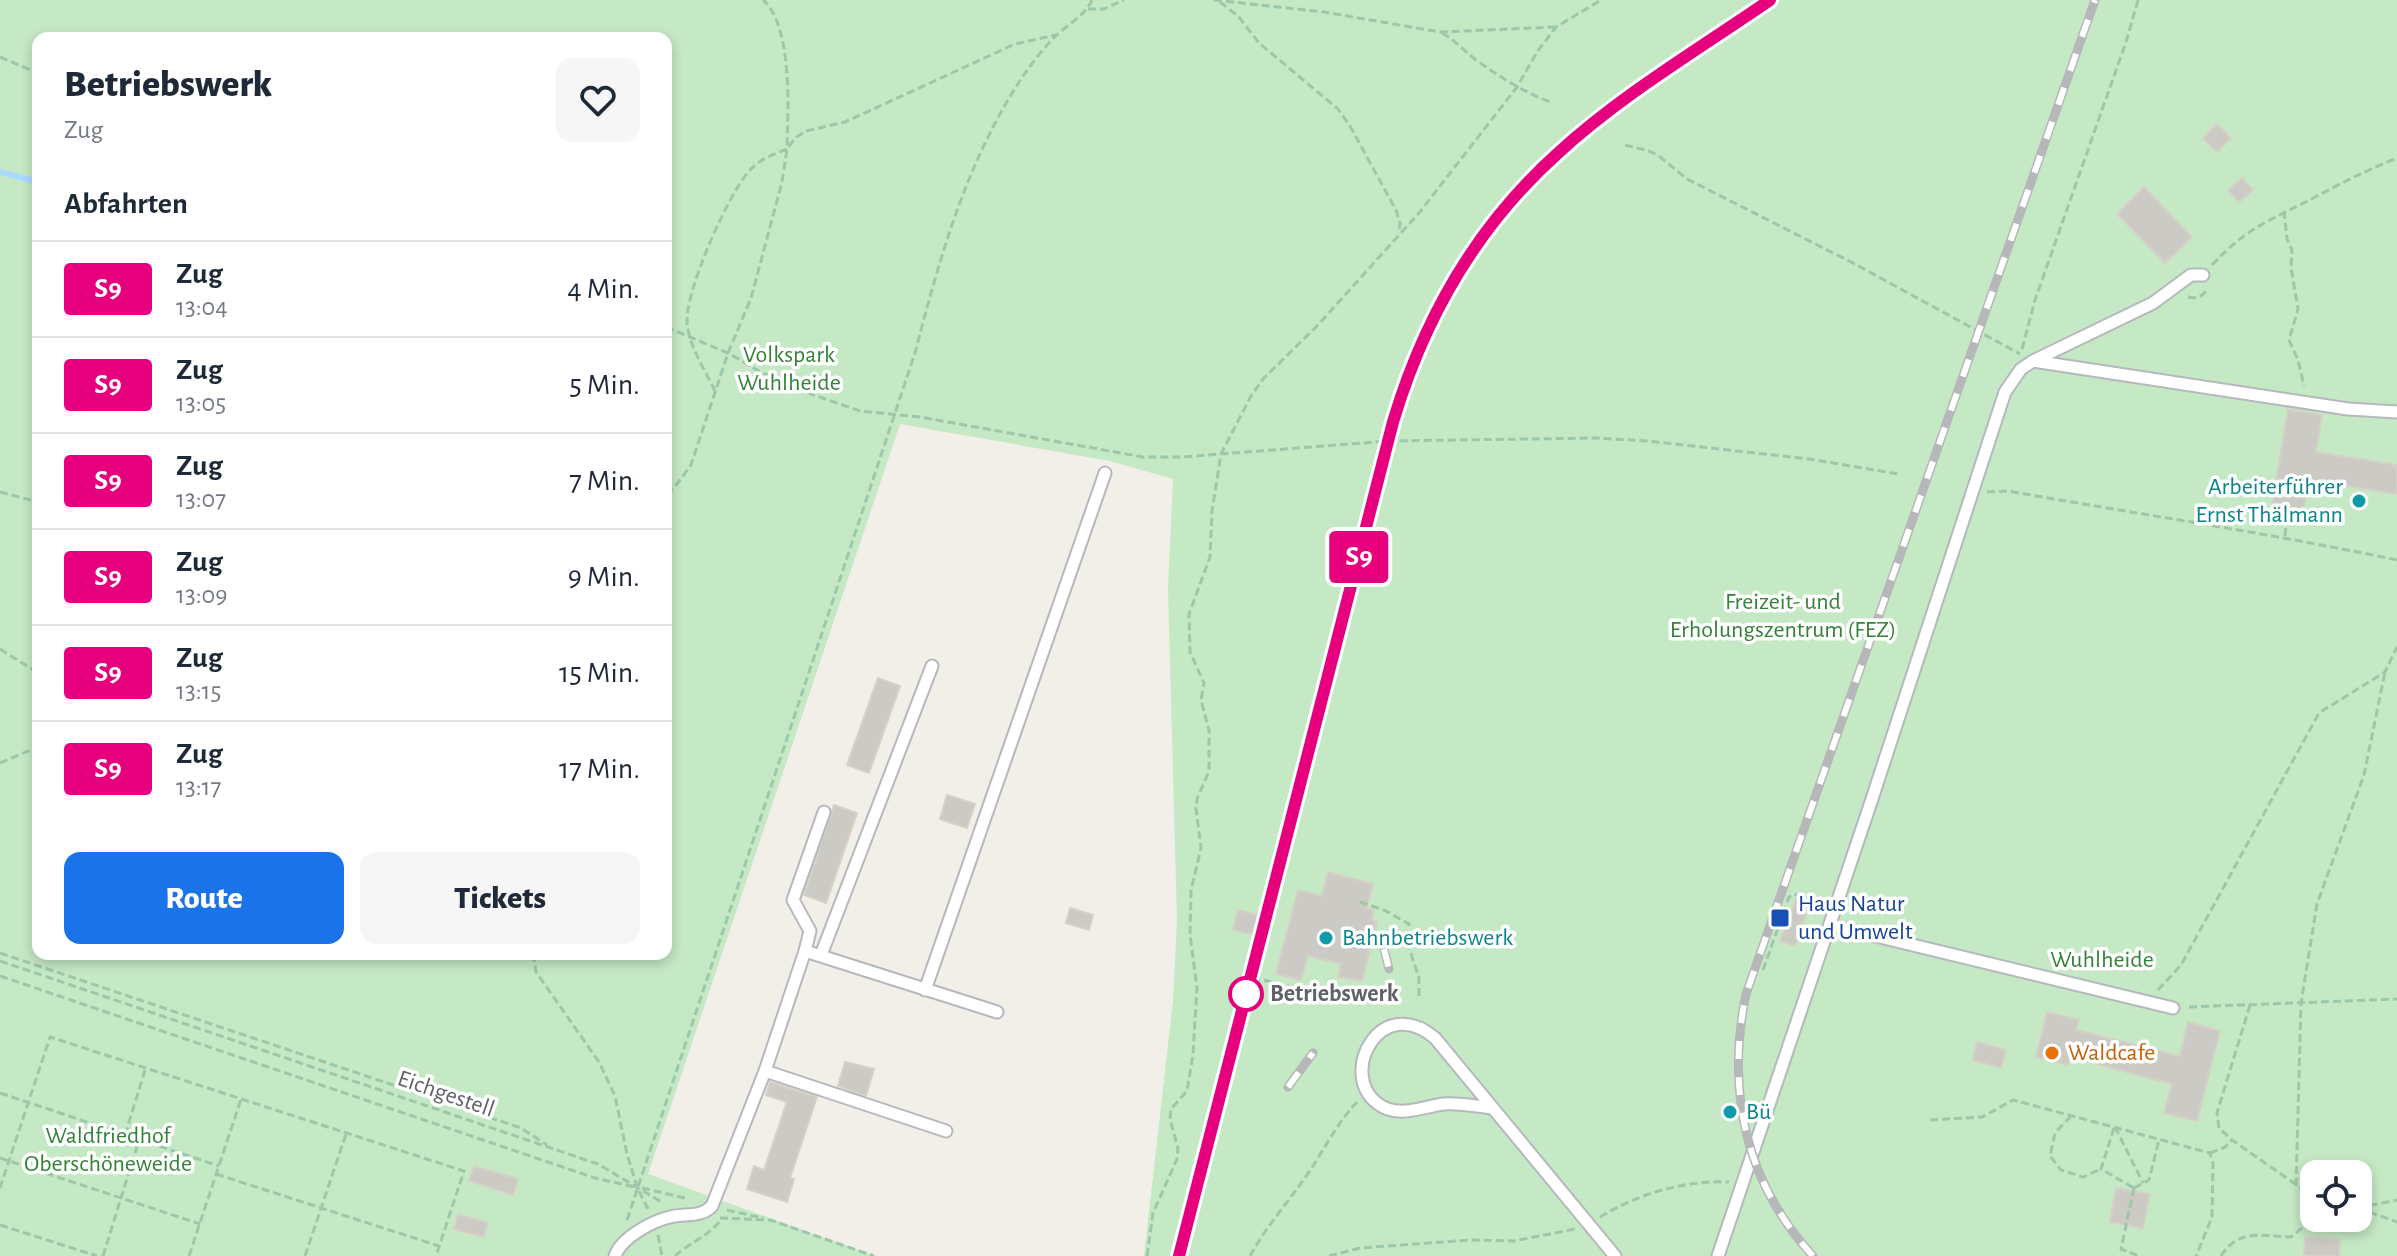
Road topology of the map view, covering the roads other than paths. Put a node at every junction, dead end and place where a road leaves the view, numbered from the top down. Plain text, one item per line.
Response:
1 (2203, 275) road end
2 (2033, 361) junction
3 (2397, 412) edge
4 (1105, 473) dead end
5 (932, 666) dead end
6 (824, 812) dead end
7 (1830, 925) junction
8 (805, 951) junction
9 (821, 955) junction
10 (925, 990) junction
11 (2173, 1008) road end
12 (997, 1012) dead end
13 (765, 1071) junction
14 (1492, 1108) junction
15 (946, 1131) dead end
16 (616, 1251) edge
17 (1615, 1256) edge
18 (1718, 1256) edge

1 - 2 lane
2 - 3 lane
2 - 7 lane
4 - 10 lane
5 - 9 lane
6 - 8 lane
7 - 11 lane
7 - 18 lane
8 - 9 lane
8 - 13 lane
9 - 10 lane
10 - 12 lane
13 - 15 lane
13 - 16 lane
14 - 14 lane
14 - 17 lane

